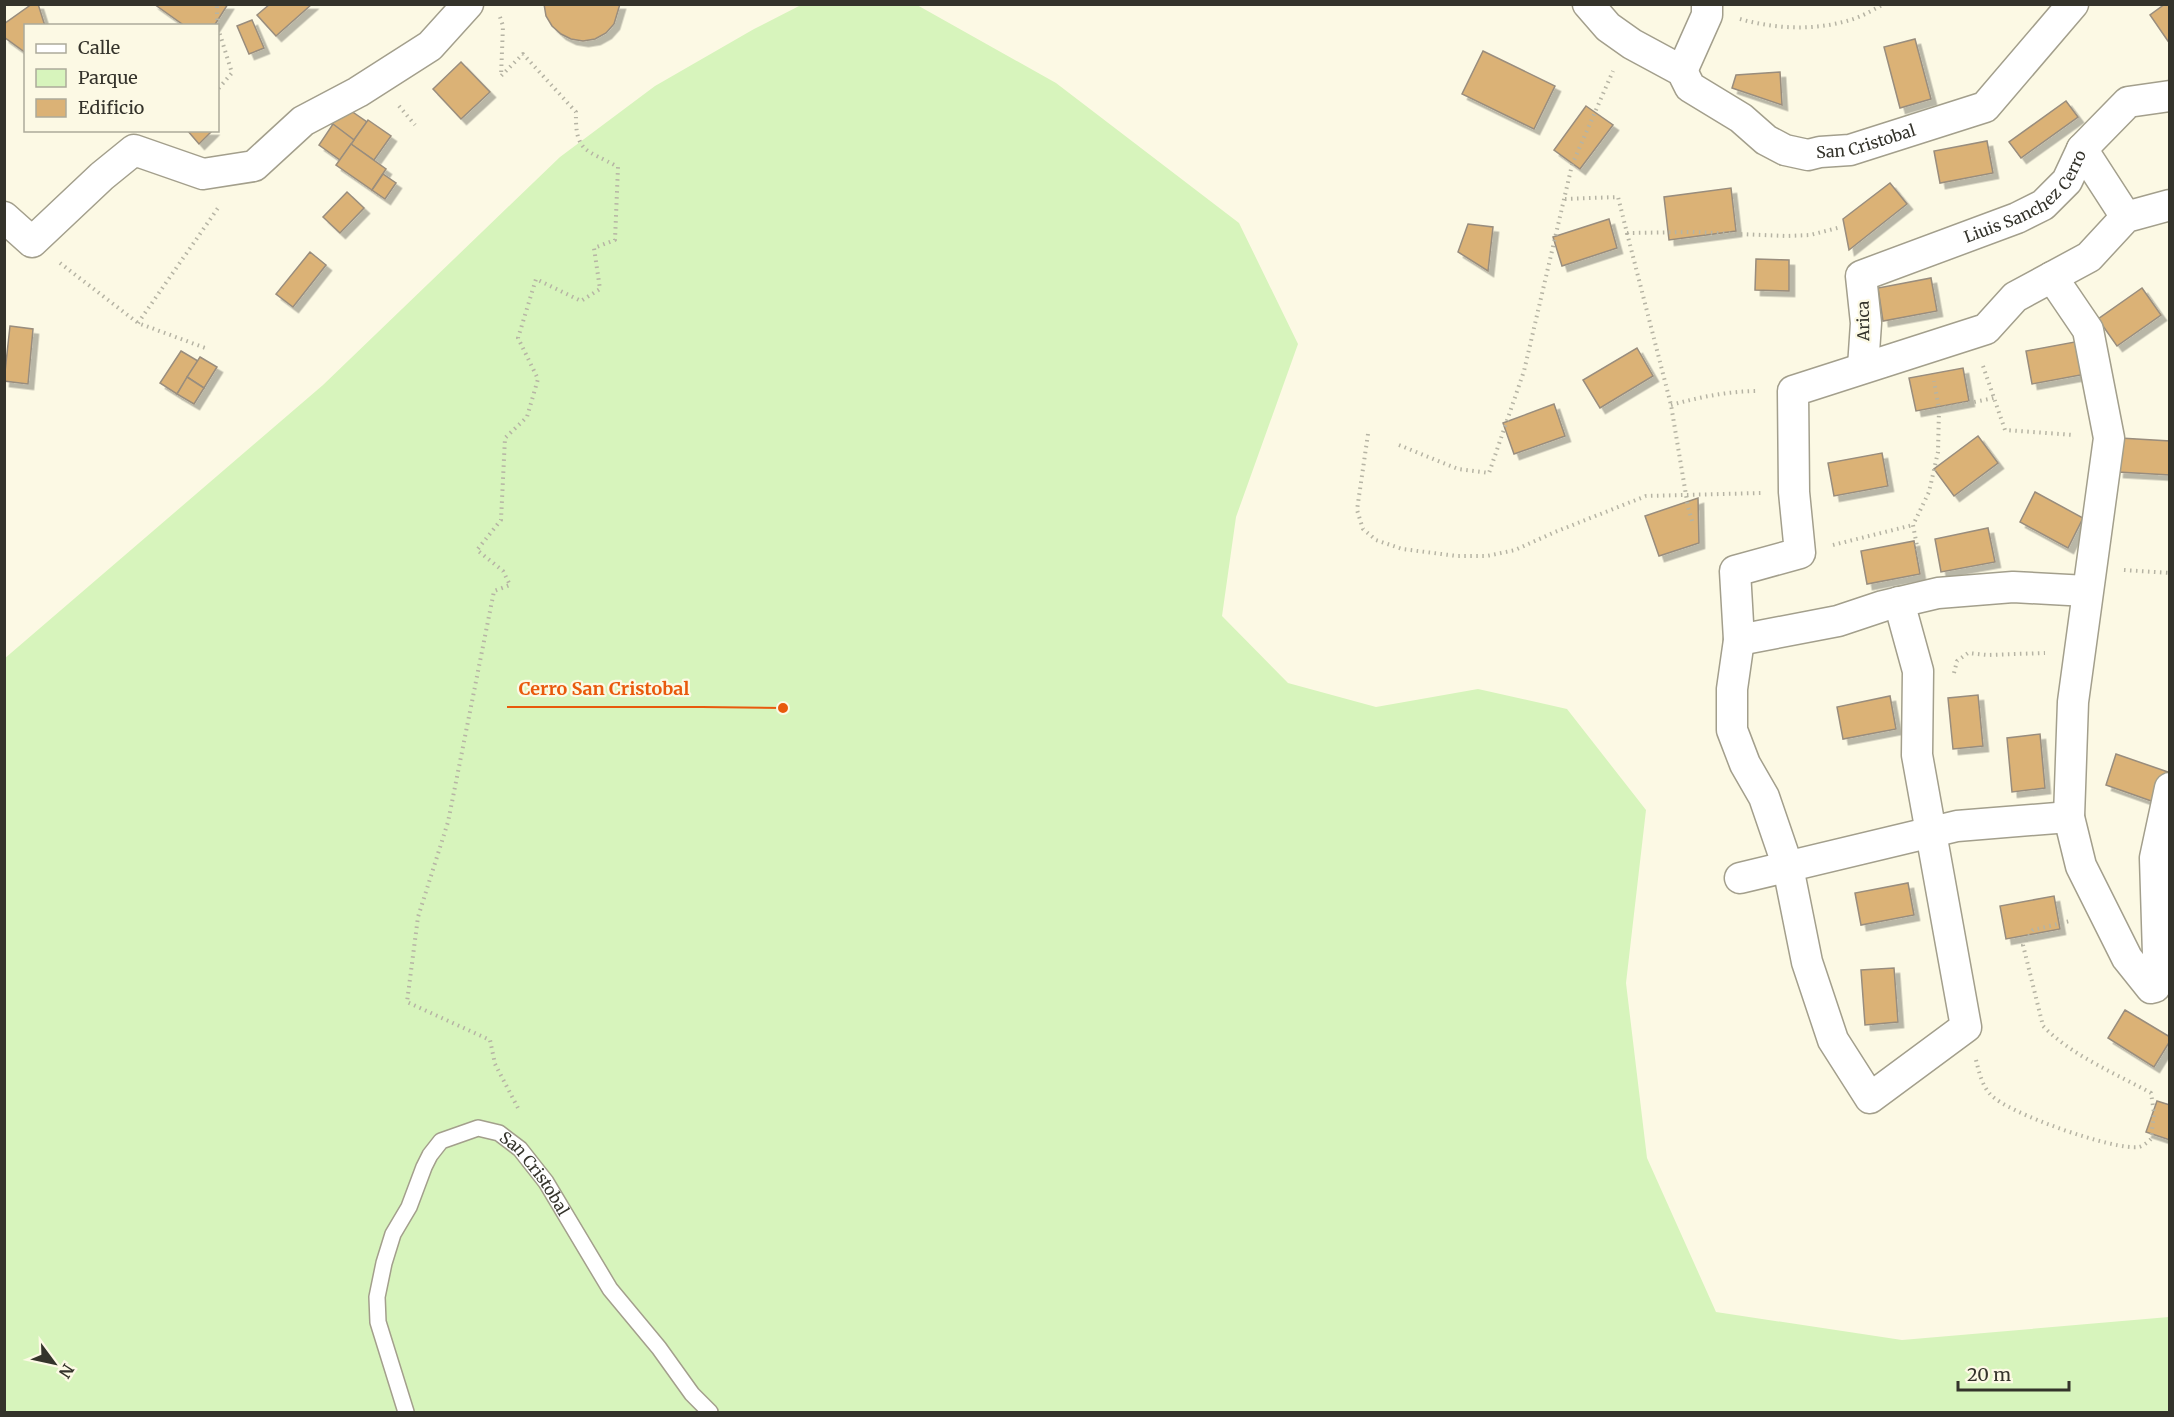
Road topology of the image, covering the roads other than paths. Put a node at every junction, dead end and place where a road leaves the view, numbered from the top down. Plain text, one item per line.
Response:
1 (468, 4) edge
2 (1588, 4) edge
3 (2073, 4) edge
4 (1707, 7) edge
5 (1682, 71) junction
6 (2169, 96) edge
7 (2082, 149) junction
8 (2169, 205) edge
9 (4, 217) edge
10 (2126, 217) junction
11 (1861, 276) joint
12 (2052, 277) junction
13 (1863, 367) junction
14 (2089, 580) junction
15 (1913, 599) junction
16 (1739, 640) junction
17 (2169, 788) edge
18 (2069, 817) junction
19 (1932, 833) junction
20 (1788, 867) junction
21 (1740, 878) dead end
22 (2164, 958) edge
23 (406, 1413) edge
24 (710, 1413) edge

1 - 9 street
2 - 5 street, San Cristobal
3 - 5 street, San Cristobal
4 - 5 street
6 - 7 street, Liuis Sanchez Cerro
7 - 10 street
7 - 11 street, Liuis Sanchez Cerro
8 - 10 street
10 - 12 street
11 - 13 street, Arica
12 - 13 street
12 - 14 street
13 - 16 street
14 - 15 street
14 - 18 street
15 - 16 street
15 - 19 street
16 - 20 street
17 - 22 street
18 - 19 street
18 - 22 street
19 - 20 street
19 - 20 street
20 - 21 street
23 - 24 lane, San Cristobal

